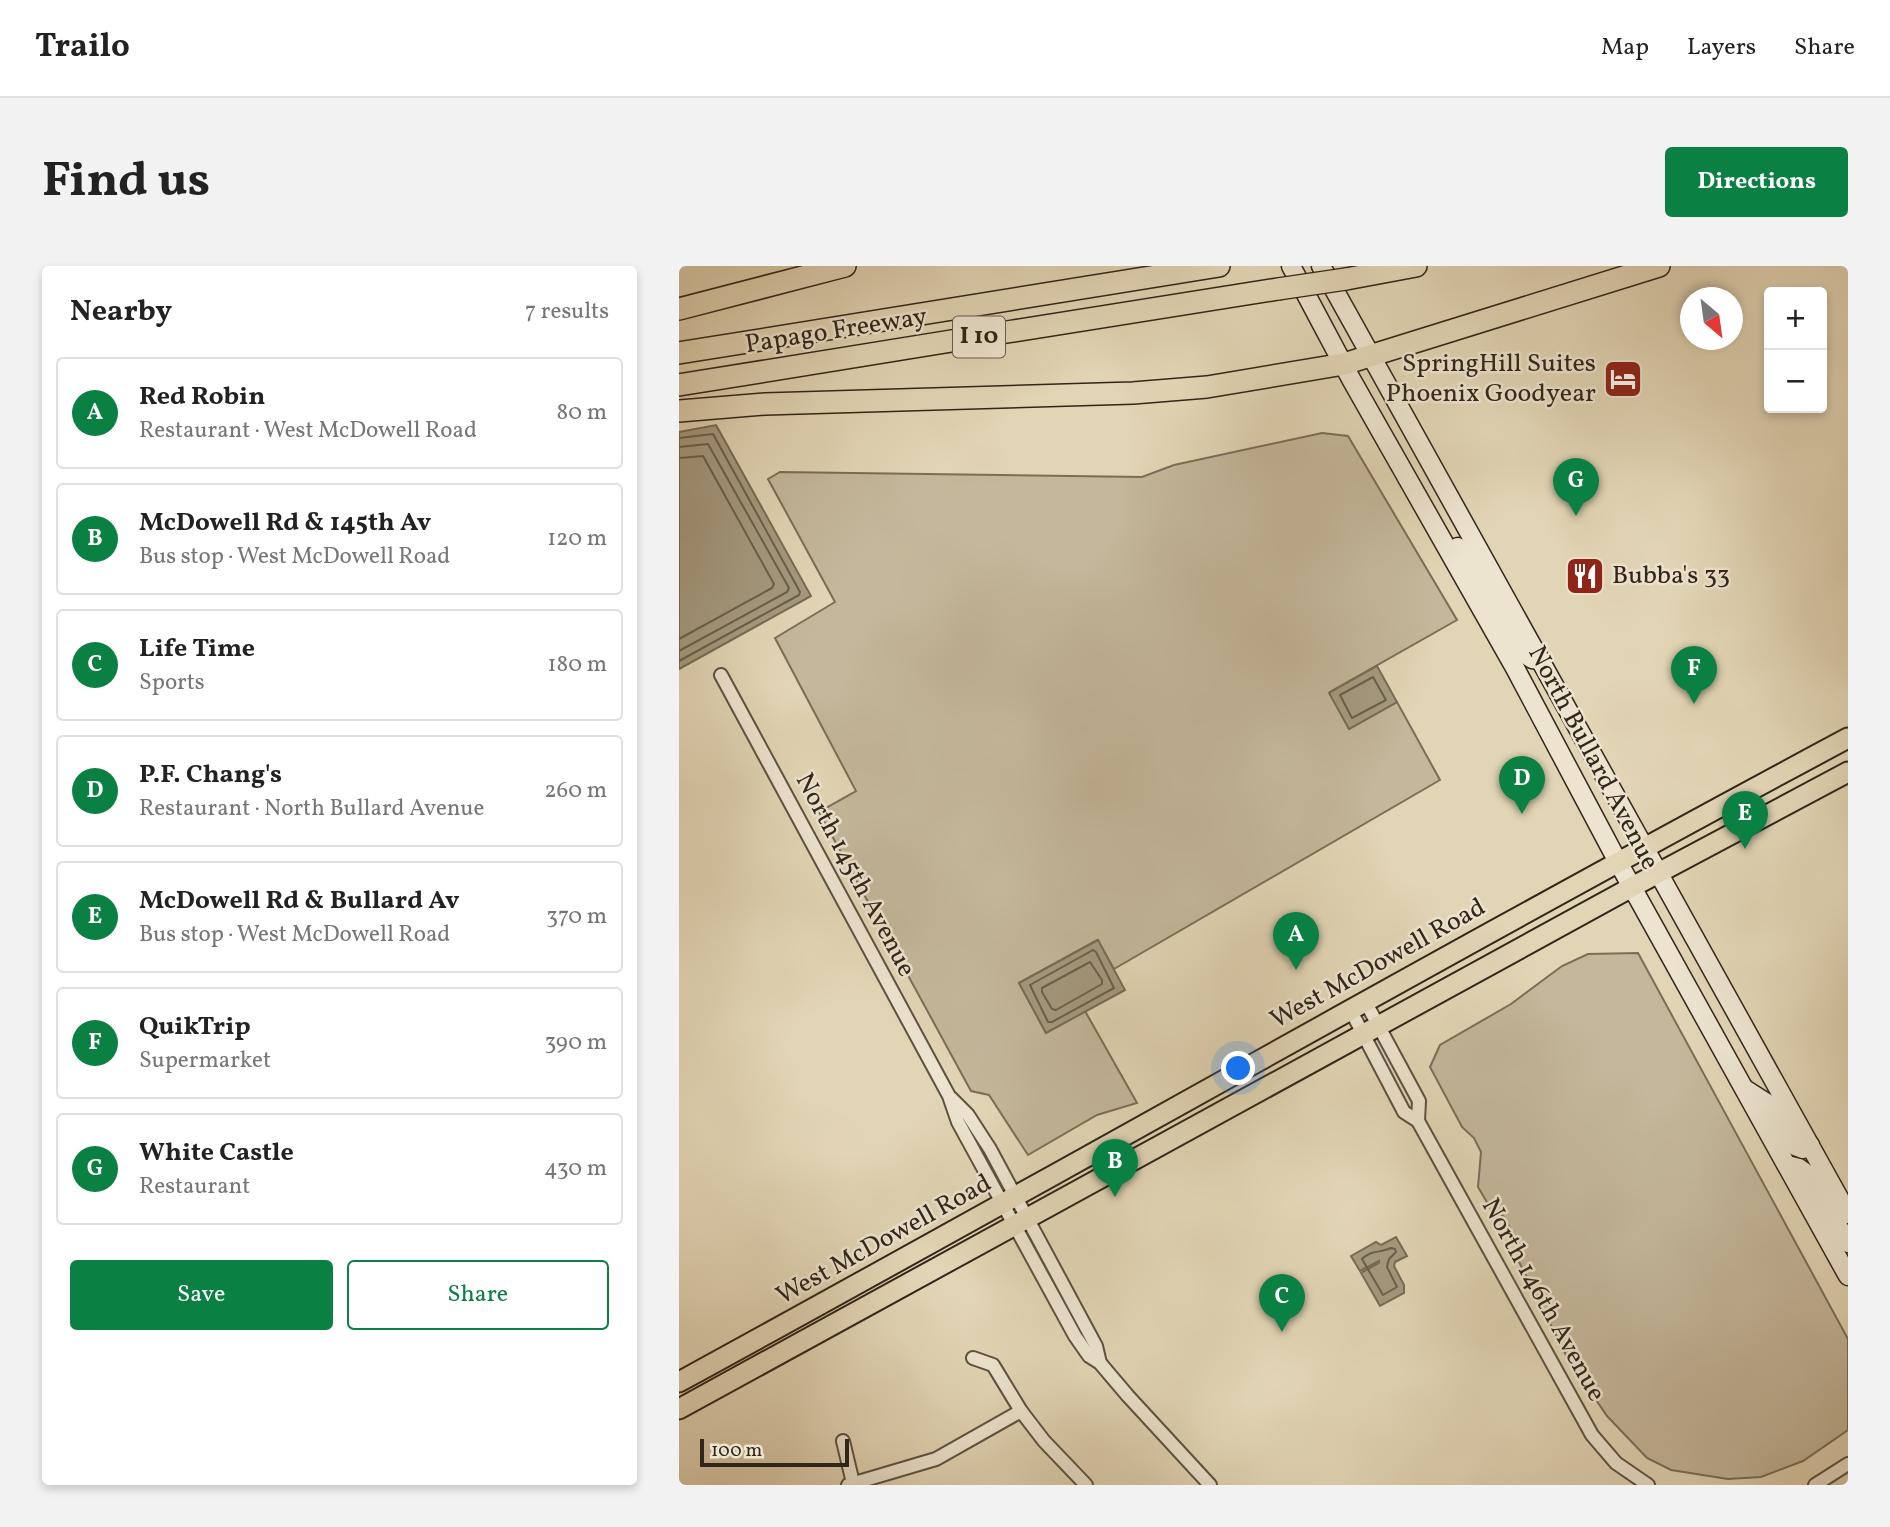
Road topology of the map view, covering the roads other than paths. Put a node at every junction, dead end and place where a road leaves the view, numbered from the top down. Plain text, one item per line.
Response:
1 (845, 266) edge
2 (1130, 266) edge
3 (1219, 266) edge
4 (1291, 266) edge
5 (1321, 266) edge
6 (1416, 266) edge
7 (1660, 266) edge
8 (679, 309) edge
9 (679, 338) edge
10 (679, 353) edge
11 (1370, 356) junction
12 (1344, 364) junction
13 (679, 385) edge
14 (679, 411) edge
15 (1438, 533) junction
16 (1542, 660) junction
17 (721, 676) dead end
18 (1848, 738) edge
19 (1848, 772) edge
20 (1644, 848) junction
21 (1618, 862) junction
22 (1659, 873) junction
23 (1632, 887) junction
24 (1357, 1005) junction
25 (1371, 1031) junction
26 (1744, 1089) junction
27 (1810, 1145) junction
28 (1787, 1165) junction
29 (1009, 1202) junction
30 (1848, 1213) edge
31 (1020, 1223) junction
32 (1848, 1243) edge
33 (1848, 1276) edge
34 (973, 1358) dead end
35 (679, 1382) edge
36 (679, 1409) edge
37 (1021, 1411) junction
38 (843, 1441) dead end
39 (1848, 1464) edge
40 (851, 1484) edge
41 (1086, 1485) edge
42 (1210, 1485) edge
43 (1648, 1485) edge
44 (1815, 1485) edge

1 - 8 highway
2 - 9 highway, Papago Freeway / I 10
3 - 10 highway
4 - 12 main road, North Bullard Avenue
5 - 11 main road, North Bullard Avenue
6 - 13 highway, Papago Freeway / I 10, bridge
7 - 11 highway
11 - 12 highway
11 - 16 main road, North Bullard Avenue
12 - 14 highway
12 - 15 main road, North Bullard Avenue
15 - 16 main road
15 - 21 main road, North Bullard Avenue
16 - 20 main road, North Bullard Avenue
17 - 29 street, North 145th Avenue
18 - 20 main road, West McDowell Road
19 - 22 main road, West McDowell Road
20 - 21 main road, West McDowell Road
20 - 22 main road, North Bullard Avenue
21 - 23 main road, North Bullard Avenue
21 - 24 main road, West McDowell Road
22 - 23 main road, West McDowell Road
22 - 27 main road, North Bullard Avenue
23 - 25 main road, West McDowell Road
23 - 26 main road, North Bullard Avenue
24 - 25 street, North 146th Avenue
24 - 29 main road, West McDowell Road
25 - 31 main road, West McDowell Road
25 - 43 street, North 146th Avenue
26 - 27 main road
26 - 28 main road, North Bullard Avenue
27 - 30 main road, North Bullard Avenue
28 - 32 main road
28 - 33 main road, North Bullard Avenue
29 - 31 street, North 145th Avenue
29 - 35 main road, West McDowell Road
31 - 36 main road, West McDowell Road
31 - 42 street, North 145th Avenue
34 - 37 street
37 - 40 street
37 - 41 street
38 - 40 street
39 - 44 street

